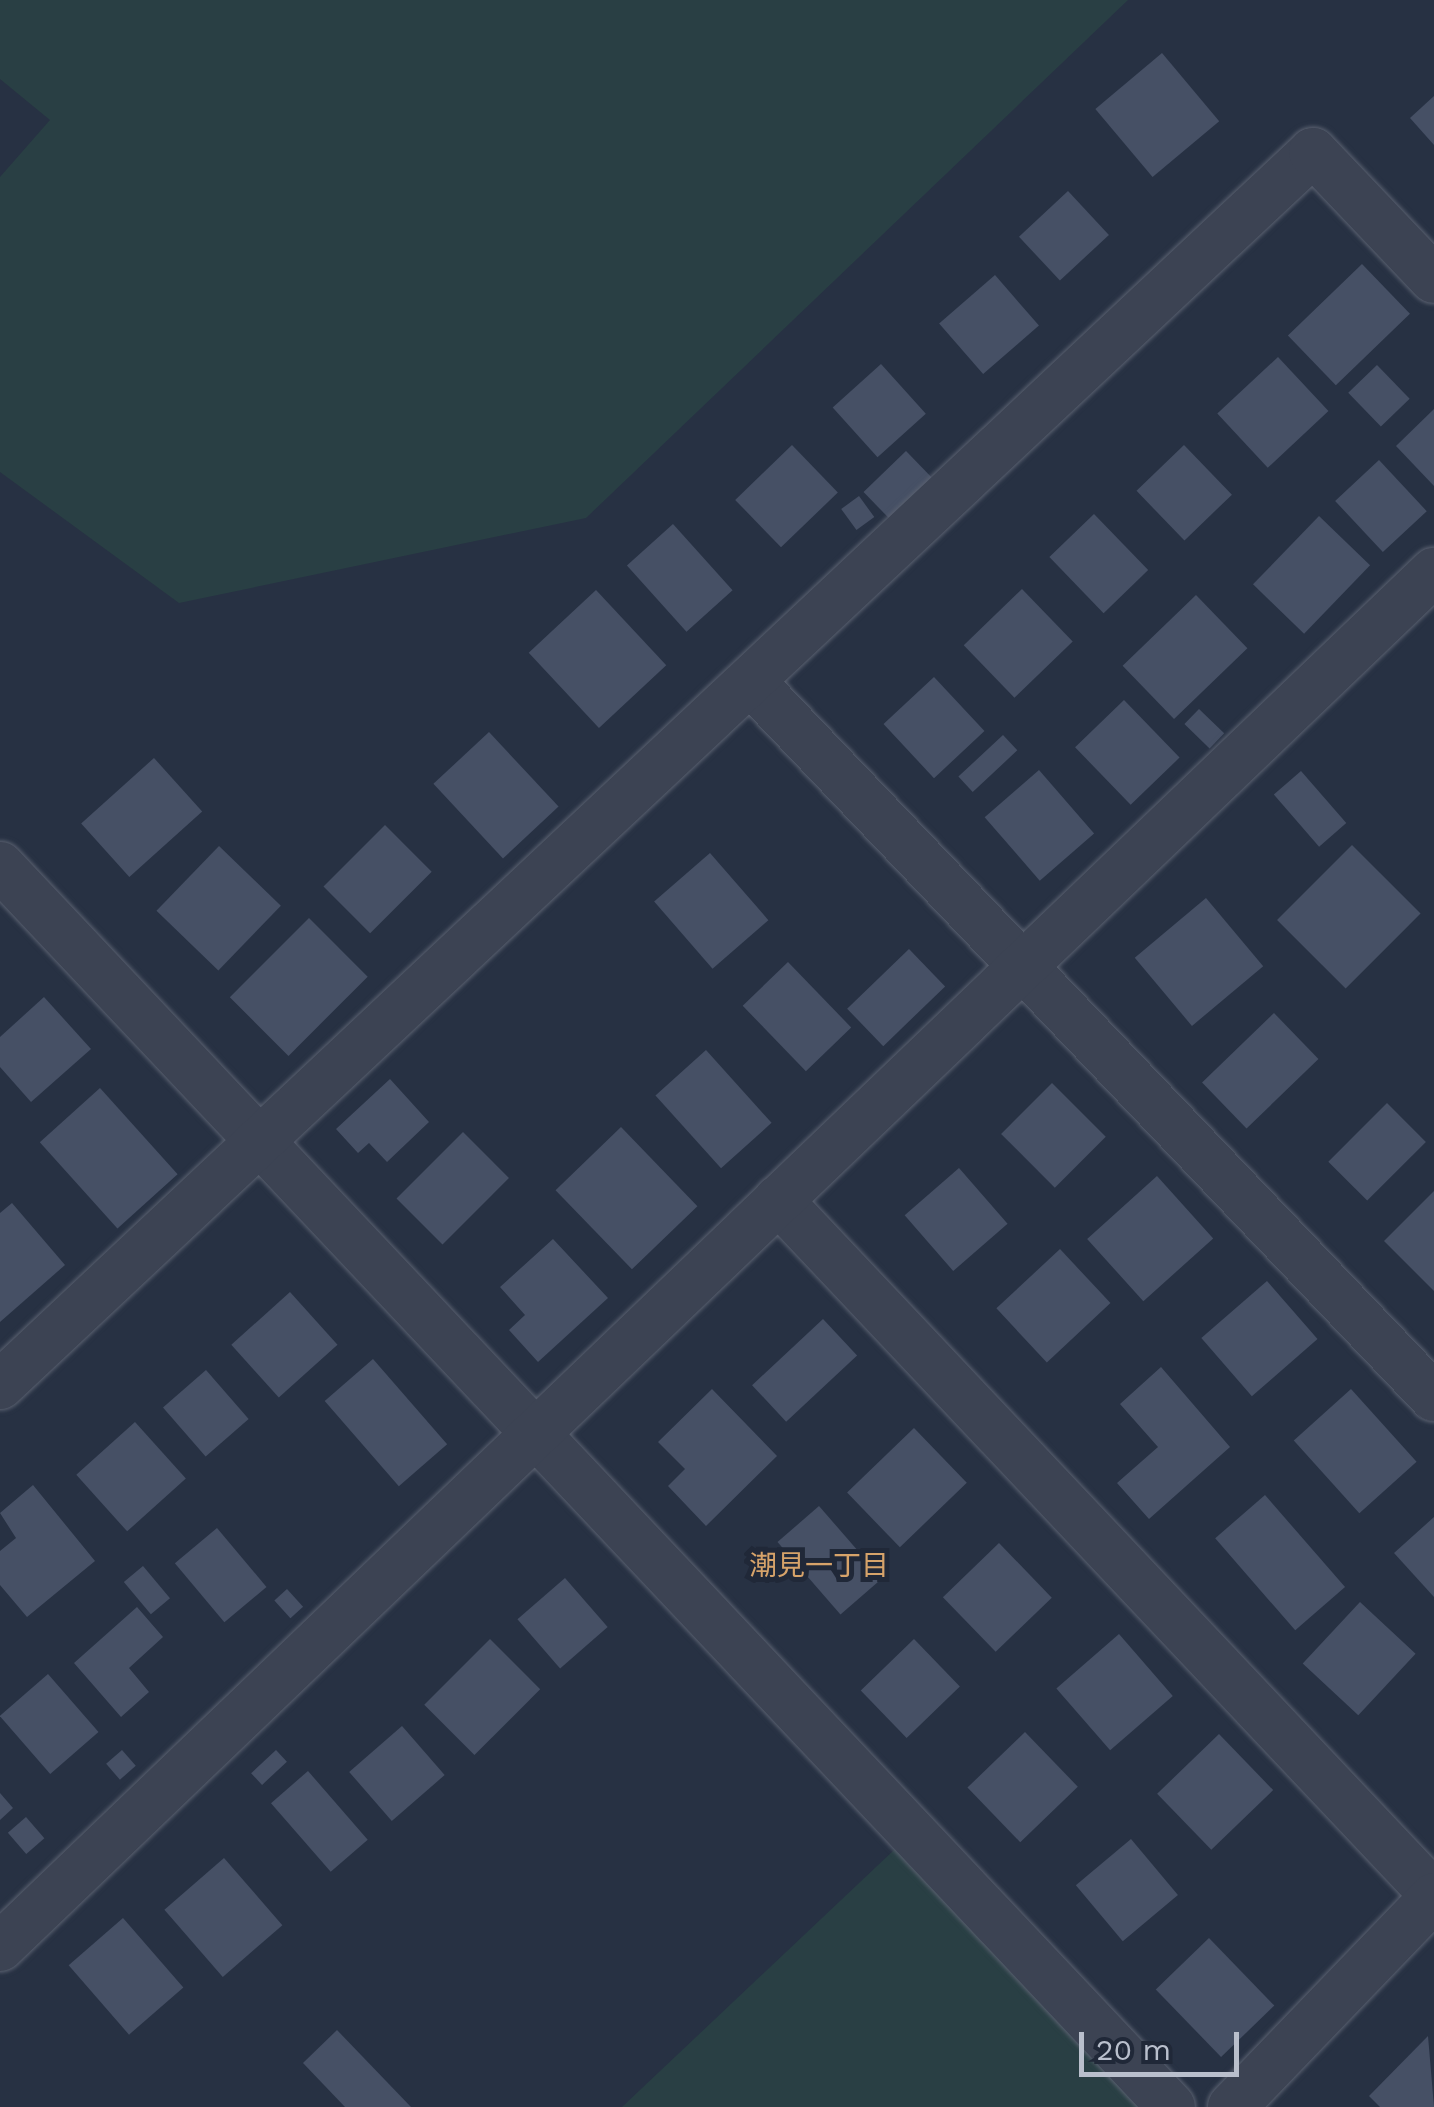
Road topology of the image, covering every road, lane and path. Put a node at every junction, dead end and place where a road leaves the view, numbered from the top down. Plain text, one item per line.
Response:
1 (1434, 278) edge
2 (1434, 572) edge
3 (753, 684) junction
4 (0, 866) edge
5 (1026, 967) junction
6 (263, 1146) junction
7 (778, 1200) junction
8 (0, 1384) edge
9 (1434, 1397) edge
10 (533, 1433) junction
11 (1434, 1896) edge
12 (0, 1946) edge
13 (1171, 2107) edge
14 (1232, 2107) edge

1 - 3 street
2 - 5 street
3 - 5 street
3 - 6 street
4 - 6 street
5 - 7 street
5 - 9 street
6 - 8 street
6 - 10 street
7 - 10 street
7 - 11 street
10 - 12 street
10 - 13 street
11 - 14 street

